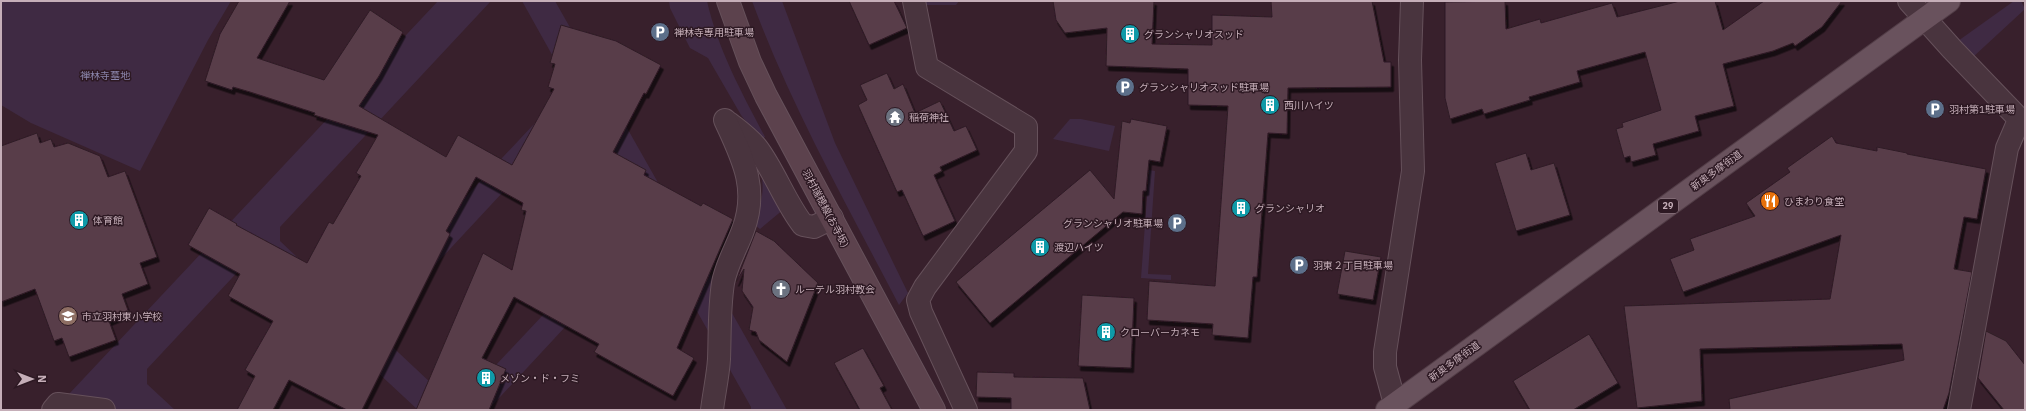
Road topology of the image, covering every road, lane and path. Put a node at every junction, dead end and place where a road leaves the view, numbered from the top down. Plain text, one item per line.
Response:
1 (728, 1) edge
2 (914, 1) edge
3 (1412, 1) edge
4 (1909, 1) edge
5 (1949, 1) edge
6 (1924, 19) junction
7 (2022, 122) edge
8 (832, 218) junction
9 (1391, 407) edge
10 (53, 410) edge
11 (104, 410) edge
12 (712, 410) edge
13 (934, 410) edge
14 (966, 410) edge
15 (1959, 410) edge

1 - 8 main road, 羽村瑞穂線(お寺坂)
2 - 14 street
3 - 9 street
4 - 6 street
5 - 6 main road, 新奥多摩街道 / 29
6 - 7 street
6 - 9 main road, 新奥多摩街道 / 29
7 - 15 street
8 - 12 street
8 - 13 main road, 羽村瑞穂線(お寺坂)
10 - 11 street

